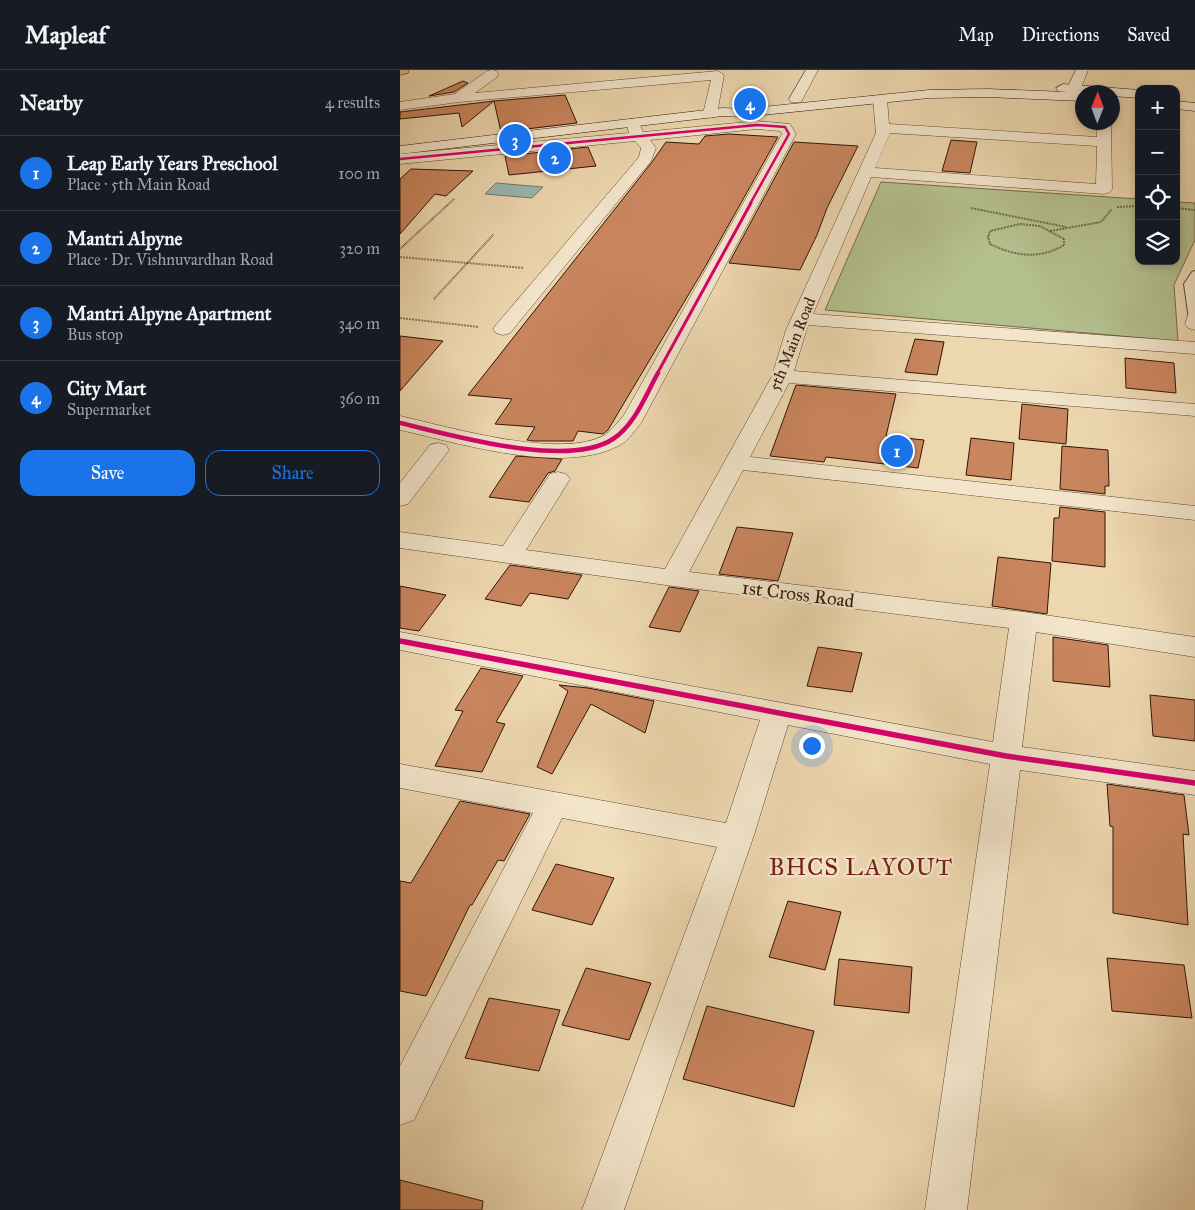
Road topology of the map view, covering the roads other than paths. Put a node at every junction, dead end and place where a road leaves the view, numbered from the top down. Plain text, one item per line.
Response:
1 (642, 70) edge
2 (812, 70) edge
3 (1082, 70) edge
4 (720, 72) edge
5 (492, 74) dead end
6 (567, 76) dead end
7 (629, 83) junction
8 (1079, 85) edge
9 (553, 90) junction
10 (1075, 94) edge
11 (1075, 94) edge
12 (1120, 94) edge
13 (1135, 94) edge
14 (458, 98) junction
15 (1180, 98) edge
16 (796, 99) junction
17 (880, 99) junction
18 (1120, 99) edge
19 (1195, 100) edge
20 (1135, 101) edge
21 (1180, 105) edge
22 (400, 106) edge
23 (1195, 107) edge
24 (717, 113) junction
25 (883, 128) junction
26 (636, 129) junction
27 (1104, 130) edge
28 (1103, 142) junction
29 (470, 147) junction
30 (400, 150) edge
31 (400, 159) edge
32 (866, 172) junction
33 (1195, 274) edge
34 (801, 319) junction
35 (1195, 321) edge
36 (503, 329) road end
37 (1195, 348) edge
38 (782, 376) junction
39 (1195, 410) edge
40 (400, 423) edge
41 (438, 450) dead end
42 (736, 462) junction
43 (558, 479) dead end
44 (400, 499) edge
45 (1195, 513) edge
46 (400, 540) edge
47 (509, 556) junction
48 (673, 578) junction
49 (1024, 621) junction
50 (400, 641) edge
51 (1195, 647) edge
52 (777, 712) junction
53 (1006, 756) junction
54 (400, 776) edge
55 (1195, 789) edge
56 (553, 804) junction
57 (737, 838) junction
58 (400, 1106) edge
59 (603, 1210) edge
60 (946, 1210) edge

1 - 7 street
2 - 16 street
3 - 8 street
4 - 7 street
4 - 24 street
5 - 14 street
6 - 9 street
7 - 9 street
9 - 14 street
10 - 16 street
11 - 17 street
12 - 13 street
14 - 22 street
15 - 19 street
16 - 24 street
17 - 24 street
17 - 25 street, 5th Main Road
18 - 20 street
21 - 23 street
24 - 26 street
25 - 28 street
25 - 32 street, 5th Main Road
26 - 29 street
26 - 36 street
26 - 40 street
27 - 28 street
28 - 32 street
29 - 30 street
29 - 31 street
32 - 34 street, 5th Main Road
33 - 35 lane
34 - 37 street
34 - 38 street, 5th Main Road
38 - 39 street
38 - 42 street, 5th Main Road
41 - 44 street
42 - 45 street
42 - 48 street, 5th Main Road
43 - 47 street
46 - 47 street, 1st Cross Road
47 - 48 street, 1st Cross Road
48 - 49 street, 1st Cross Road
49 - 51 street, 1st Cross Road
49 - 53 street
50 - 52 street
52 - 53 street
52 - 57 street
53 - 55 street
53 - 60 street
54 - 56 street
56 - 57 street
56 - 58 street
57 - 59 street

